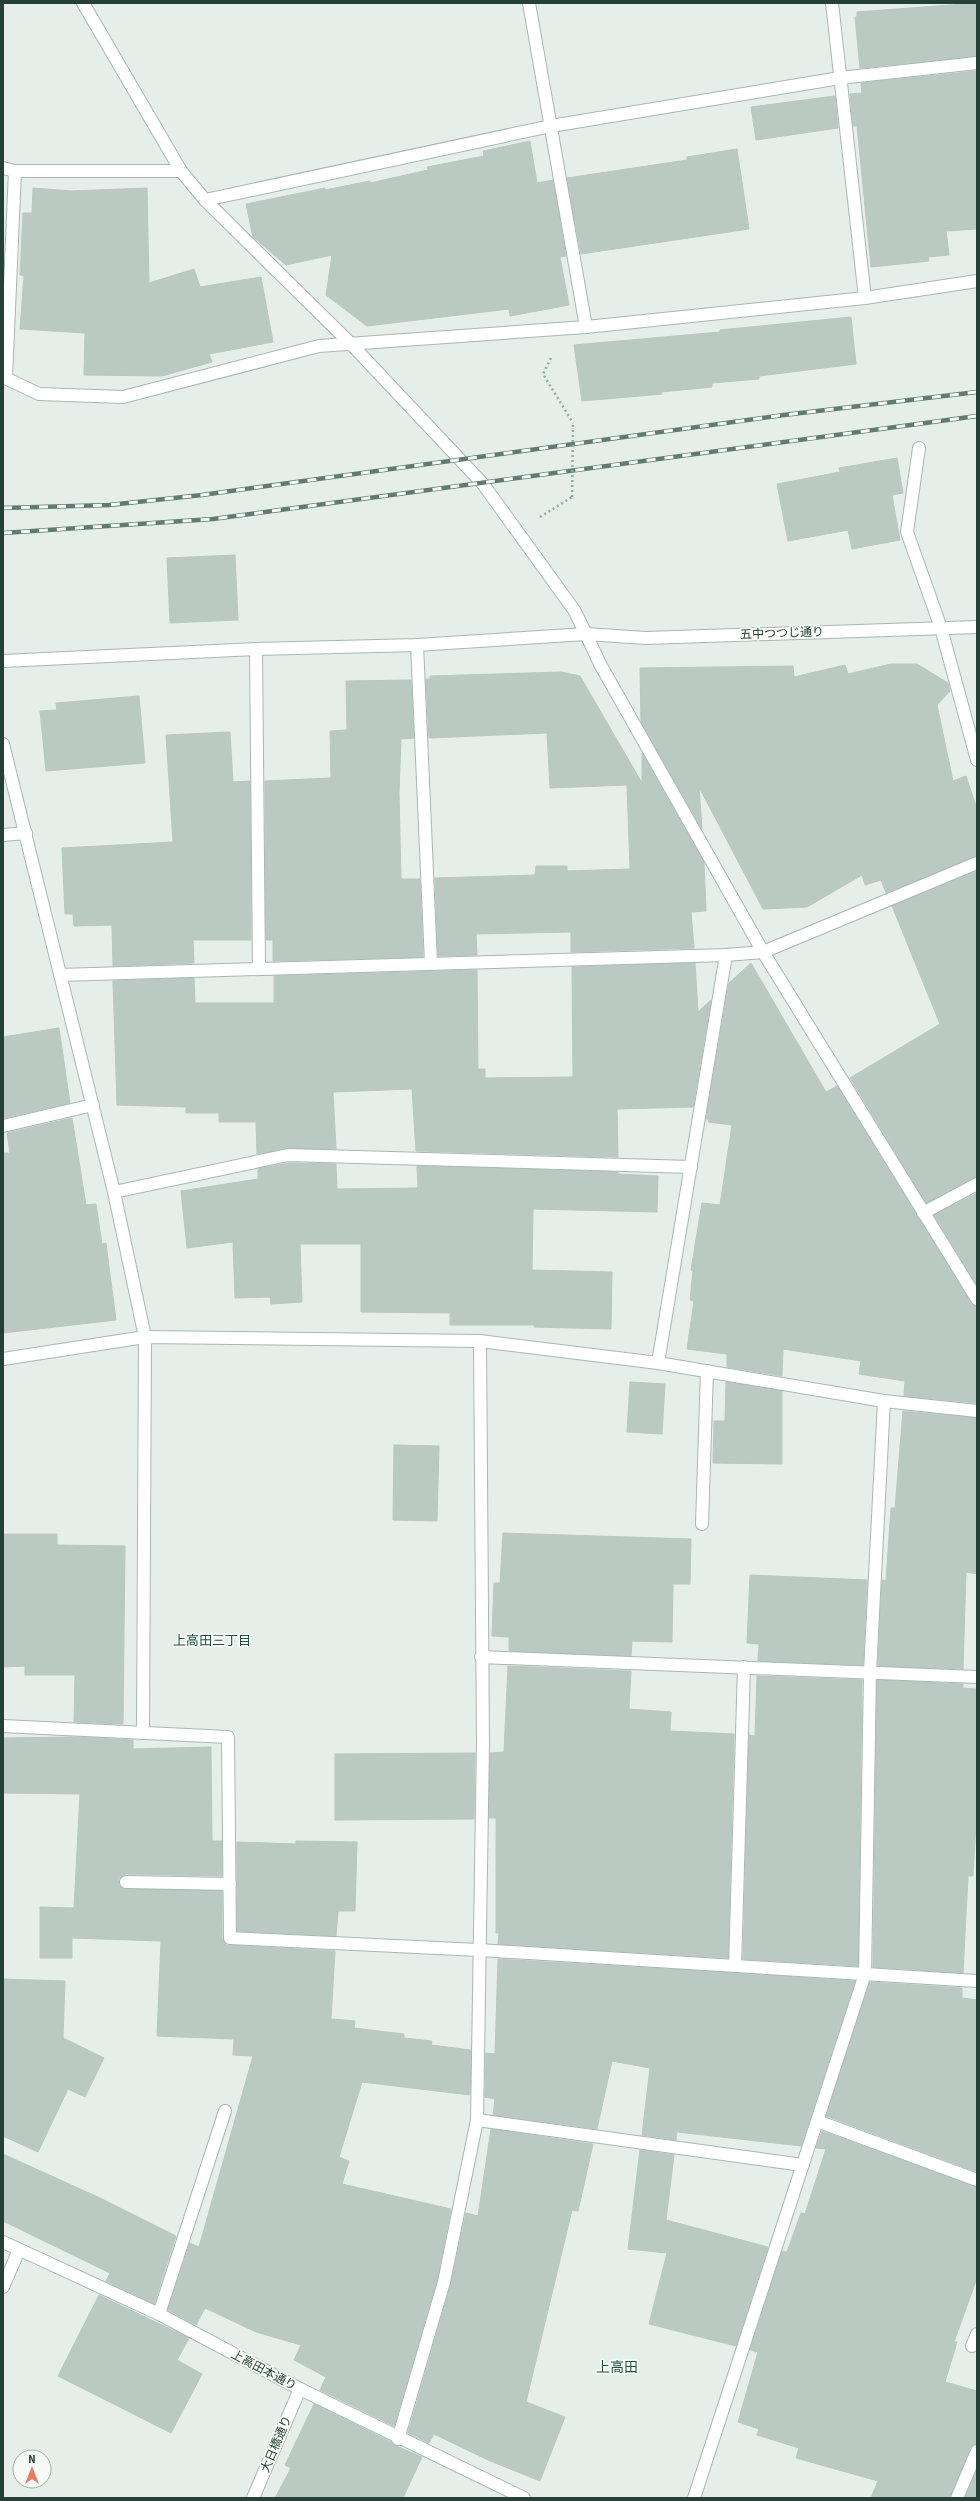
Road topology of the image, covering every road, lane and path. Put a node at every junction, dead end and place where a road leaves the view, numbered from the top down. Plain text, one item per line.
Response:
1 (83, 3) edge
2 (529, 3) edge
3 (832, 3) edge
4 (977, 63) edge
5 (840, 78) junction
6 (551, 126) junction
7 (3, 168) edge
8 (15, 171) junction
9 (181, 171) junction
10 (205, 200) junction
11 (977, 281) edge
12 (865, 298) junction
13 (586, 327) junction
14 (566, 329) junction
15 (352, 345) junction
16 (4, 377) edge
17 (919, 448) dead end
18 (537, 520) dead end
19 (977, 627) edge
20 (940, 628) junction
21 (586, 634) junction
22 (417, 645) junction
23 (256, 649) junction
24 (3, 662) edge
25 (3, 744) edge
26 (977, 760) edge
27 (26, 833) junction
28 (3, 835) edge
29 (977, 863) edge
30 (763, 952) junction
31 (726, 955) junction
32 (431, 964) junction
33 (259, 969) junction
34 (60, 975) junction
35 (93, 1105) junction
36 (3, 1126) edge
37 (691, 1167) junction
38 (977, 1184) edge
39 (114, 1192) junction
40 (923, 1213) junction
41 (977, 1298) edge
42 (145, 1337) junction
43 (480, 1341) junction
44 (3, 1359) edge
45 (658, 1363) junction
46 (707, 1371) junction
47 (884, 1401) junction
48 (977, 1411) edge
49 (702, 1524) dead end
50 (482, 1657) junction
51 (744, 1667) junction
52 (870, 1672) junction
53 (977, 1677) edge
54 (3, 1726) edge
55 (143, 1733) junction
56 (126, 1882) dead end
57 (230, 1884) junction
58 (479, 1950) junction
59 (735, 1966) junction
60 (865, 1974) junction
61 (977, 1981) edge
62 (225, 2111) dead end
63 (477, 2120) junction
64 (817, 2121) junction
65 (803, 2165) junction
66 (977, 2180) edge
67 (3, 2242) edge
68 (19, 2250) junction
69 (3, 2287) edge
70 (159, 2314) junction
71 (300, 2390) junction
72 (398, 2438) junction
73 (977, 2451) edge
74 (253, 2498) edge
75 (524, 2498) edge
76 (694, 2498) edge
77 (957, 2498) edge

1 - 9 street
2 - 6 street
3 - 5 street
4 - 5 street
5 - 6 street
5 - 12 street
6 - 10 street
6 - 13 street
7 - 8 street
8 - 9 street
8 - 16 street
9 - 10 street
10 - 15 street
11 - 12 street
12 - 13 street
13 - 14 street
14 - 15 street
14 - 18 path, bridge
15 - 16 street
15 - 21 street
17 - 20 street
19 - 20 street, 五中つつじ通り
20 - 21 street, 五中つつじ通り
20 - 26 street
21 - 22 street, 五中つつじ通り
21 - 30 street
22 - 23 street, 五中つつじ通り
22 - 32 street
23 - 24 street, 五中つつじ通り
23 - 33 street
25 - 27 street
27 - 28 street
27 - 34 street
29 - 30 street
30 - 31 street
30 - 40 street
31 - 32 street
31 - 37 street
32 - 33 street
33 - 34 street
34 - 35 street
35 - 36 street
35 - 39 street
37 - 39 street
37 - 45 street
38 - 40 street
39 - 42 street
40 - 41 street
42 - 43 street
42 - 44 street
42 - 55 street
43 - 45 street
43 - 50 street
45 - 46 street
46 - 47 street
46 - 49 street
47 - 48 street
47 - 52 street
50 - 51 street
50 - 58 street
51 - 52 street
51 - 59 street
52 - 53 street
52 - 60 street
54 - 55 street
55 - 57 street
56 - 57 street
57 - 58 street
58 - 59 street
58 - 63 street
59 - 60 street
60 - 61 street
60 - 64 street
62 - 70 street
63 - 65 street
63 - 72 street
64 - 65 street
64 - 66 street
65 - 76 street
67 - 68 street, 上高田本通り
68 - 69 street
68 - 70 street, 上高田本通り
70 - 71 street, 上高田本通り
71 - 72 street, 上高田本通り
71 - 74 street, 大日橋通り
72 - 75 street, 上高田本通り
73 - 77 street

